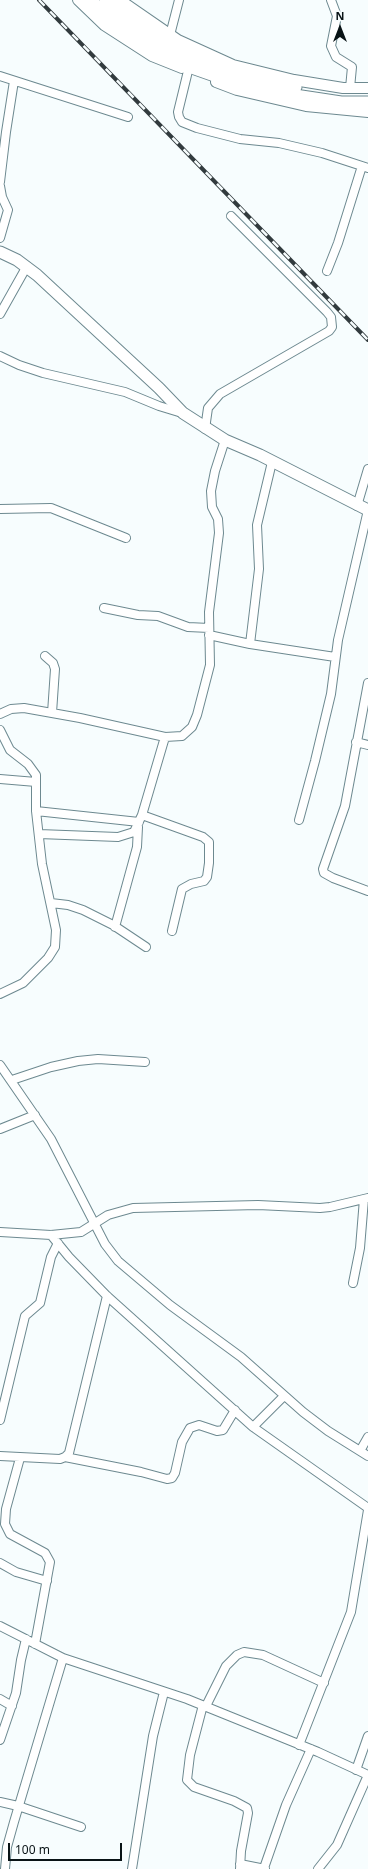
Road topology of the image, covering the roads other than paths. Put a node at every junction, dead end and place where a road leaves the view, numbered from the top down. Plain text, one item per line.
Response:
1 (78, 0) edge
2 (89, 0) edge
3 (106, 0) edge
4 (120, 0) edge
5 (179, 0) edge
6 (331, 0) edge
7 (170, 35) junction
8 (188, 71) junction
9 (0, 76) edge
10 (14, 81) junction
11 (350, 88) junction
12 (368, 88) edge
13 (368, 95) edge
14 (368, 103) edge
15 (368, 112) edge
16 (128, 116) dead end
17 (365, 167) edge
18 (0, 182) edge
19 (0, 186) edge
20 (231, 216) dead end
21 (0, 238) edge
22 (0, 252) edge
23 (27, 266) junction
24 (327, 271) dead end
25 (0, 314) edge
26 (0, 356) edge
27 (183, 413) junction
28 (205, 429) junction
29 (225, 440) junction
30 (272, 462) junction
31 (368, 469) edge
32 (363, 508) edge
33 (0, 509) edge
34 (126, 538) dead end
35 (104, 608) dead end
36 (209, 631) junction
37 (250, 644) junction
38 (45, 656) dead end
39 (335, 657) junction
40 (368, 683) edge
41 (52, 713) junction
42 (0, 714) edge
43 (0, 730) edge
44 (165, 737) junction
45 (356, 742) junction
46 (368, 745) edge
47 (0, 779) edge
48 (36, 782) junction
49 (36, 811) junction
50 (299, 820) dead end
51 (140, 821) junction
52 (39, 834) junction
53 (368, 891) edge
54 (51, 903) junction
55 (115, 927) junction
56 (172, 931) dead end
57 (146, 947) dead end
58 (0, 994) edge
59 (145, 1062) dead end
60 (0, 1065) edge
61 (12, 1080) junction
62 (35, 1115) junction
63 (0, 1129) edge
64 (366, 1198) edge
65 (94, 1224) junction
66 (0, 1232) edge
67 (51, 1235) junction
68 (58, 1244) junction
69 (354, 1283) dead end
70 (106, 1296) junction
71 (284, 1396) junction
72 (235, 1410) junction
73 (0, 1420) edge
74 (253, 1427) junction
75 (368, 1437) edge
76 (360, 1451) junction
77 (0, 1456) edge
78 (368, 1456) edge
79 (65, 1457) junction
80 (20, 1458) junction
81 (368, 1509) edge
82 (3, 1529) edge
83 (0, 1563) edge
84 (47, 1581) junction
85 (0, 1626) edge
86 (26, 1639) junction
87 (35, 1644) junction
88 (63, 1658) junction
89 (324, 1683) junction
90 (164, 1692) junction
91 (0, 1699) edge
92 (12, 1706) junction
93 (204, 1706) junction
94 (368, 1736) edge
95 (0, 1740) edge
96 (299, 1745) junction
97 (311, 1749) junction
98 (356, 1770) junction
99 (368, 1775) edge
100 (0, 1802) edge
101 (18, 1806) junction
102 (81, 1827) dead end
103 (240, 1866) edge
104 (5, 1869) edge
105 (132, 1869) edge
106 (265, 1869) edge
107 (318, 1869) edge

1 - 8 street
2 - 14 highway
3 - 13 highway
4 - 7 street
5 - 7 street
6 - 11 street
7 - 11 street
8 - 15 street
8 - 17 street
9 - 10 street
10 - 16 street
10 - 18 street
11 - 12 street
17 - 24 street
19 - 21 street
20 - 28 street
22 - 23 main road
23 - 25 street
23 - 27 main road
26 - 27 street
27 - 28 main road
28 - 29 main road
29 - 30 main road
29 - 36 street
30 - 32 main road
30 - 37 street
31 - 32 street
32 - 39 street
33 - 34 street
35 - 36 street
36 - 37 street
36 - 44 street
37 - 39 street
38 - 41 street
39 - 50 street
40 - 45 street
41 - 42 street
41 - 44 street
43 - 48 street
44 - 51 street
45 - 46 street
45 - 53 street
47 - 48 street
48 - 49 street
49 - 51 street
49 - 52 street
51 - 52 street
51 - 55 street
51 - 56 street
52 - 54 street
54 - 55 street
54 - 58 street
55 - 57 street
59 - 61 street
60 - 61 street
61 - 62 street
62 - 63 street
62 - 65 street
64 - 65 street
64 - 69 street
65 - 67 street
65 - 71 street
66 - 67 street
67 - 68 street
68 - 70 street
68 - 73 street
70 - 72 street
70 - 79 street
71 - 74 street
71 - 76 street
72 - 74 street
72 - 79 street
74 - 81 street
75 - 76 street
76 - 78 street
77 - 80 street
79 - 80 street
80 - 82 street
81 - 89 street
82 - 84 street
83 - 84 street
84 - 87 street
85 - 86 street
86 - 87 street
86 - 92 street
87 - 88 street
88 - 90 street
88 - 101 street
89 - 93 street
89 - 96 street
90 - 93 street
90 - 105 street
91 - 92 street
92 - 95 street
93 - 96 street
93 - 103 street
94 - 98 street
96 - 97 street
97 - 98 street
97 - 106 street
98 - 99 street
99 - 107 street
100 - 101 street
101 - 102 street
101 - 104 street
103 - 106 street

